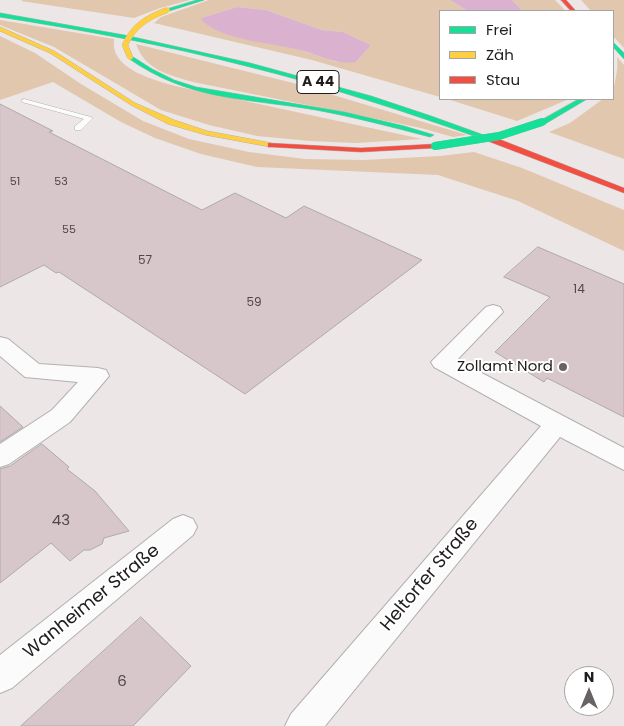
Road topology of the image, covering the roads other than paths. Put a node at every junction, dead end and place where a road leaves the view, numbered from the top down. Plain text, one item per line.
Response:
1 (202, 0) edge
2 (563, 0) edge
3 (0, 6) edge
4 (573, 10) edge
5 (0, 15) edge
6 (0, 29) edge
7 (150, 30) dead end
8 (614, 45) edge
9 (624, 57) edge
10 (582, 100) edge
11 (24, 102) dead end
12 (498, 125) dead end
13 (78, 128) dead end
14 (534, 138) dead end
15 (486, 151) dead end
16 (504, 157) dead end
17 (624, 193) edge
18 (494, 312) dead end
19 (0, 344) edge
20 (557, 424) junction
21 (0, 457) edge
22 (624, 460) edge
23 (183, 527) dead end
24 (0, 676) edge
25 (303, 726) edge

1 - 15 highway, bridge
2 - 4 highway
3 - 7 highway
5 - 17 highway, A 44
6 - 10 highway, bridge
8 - 9 highway
11 - 13 lane
12 - 14 highway
16 - 17 highway
18 - 20 street
19 - 21 street
20 - 22 street
20 - 25 street, Heltorfer Straße
23 - 24 street, Wanheimer Straße

